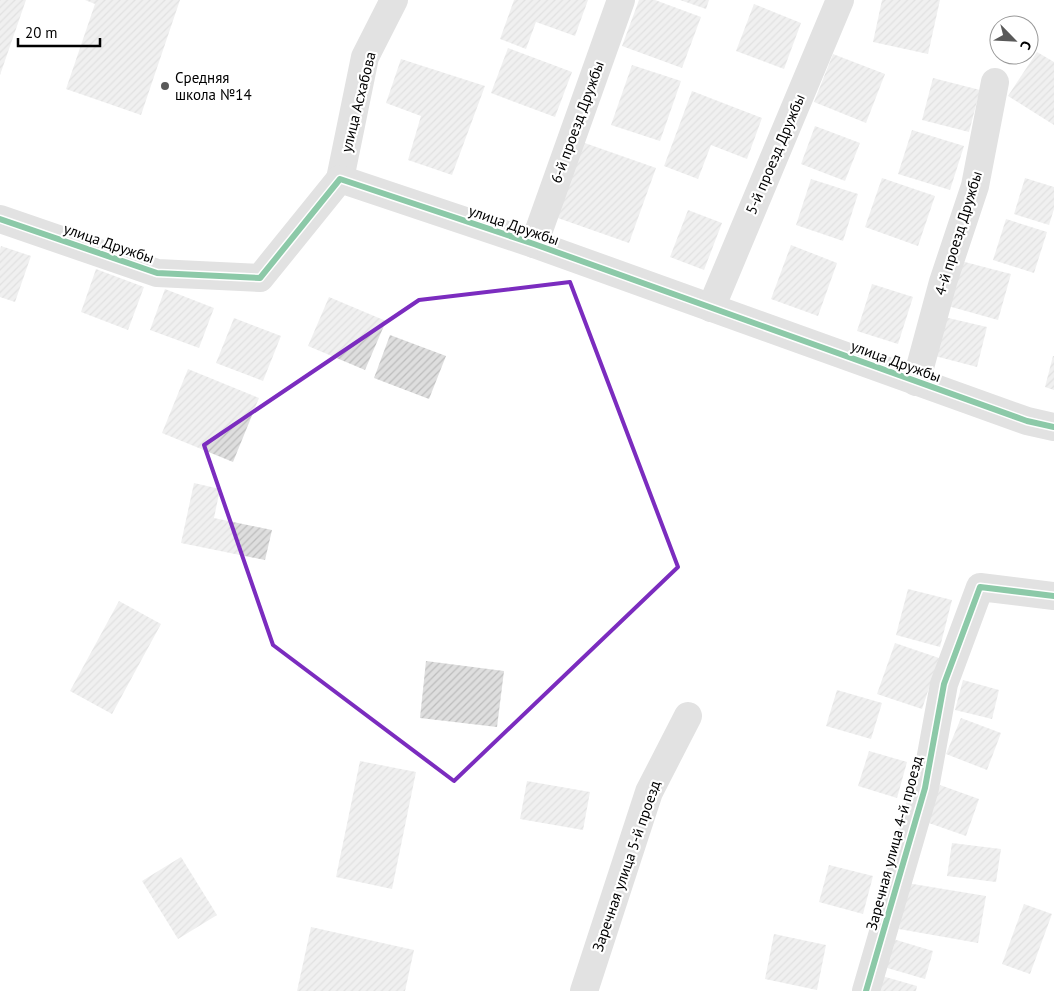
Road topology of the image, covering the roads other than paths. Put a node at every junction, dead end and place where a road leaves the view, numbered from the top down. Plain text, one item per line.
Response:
1 (394, 0) edge
2 (621, 0) edge
3 (840, 0) edge
4 (995, 82) dead end
5 (340, 179) junction
6 (0, 219) edge
7 (534, 244) junction
8 (711, 308) junction
9 (916, 382) junction
10 (1054, 427) edge
11 (1054, 596) edge
12 (688, 716) dead end
13 (584, 991) edge
14 (866, 991) edge

1 - 5 street, улица Асхабова
2 - 7 street, 6-й проезд Дружбы
3 - 8 street, 5-й проезд Дружбы
4 - 9 street, 4-й проезд Дружбы
5 - 6 street, улица Дружбы
5 - 7 street, улица Дружбы
7 - 8 street, улица Дружбы
8 - 9 street, улица Дружбы
9 - 10 street, улица Дружбы
11 - 14 street, Заречная улица 4-й проезд
12 - 13 street, Заречная улица 5-й проезд

